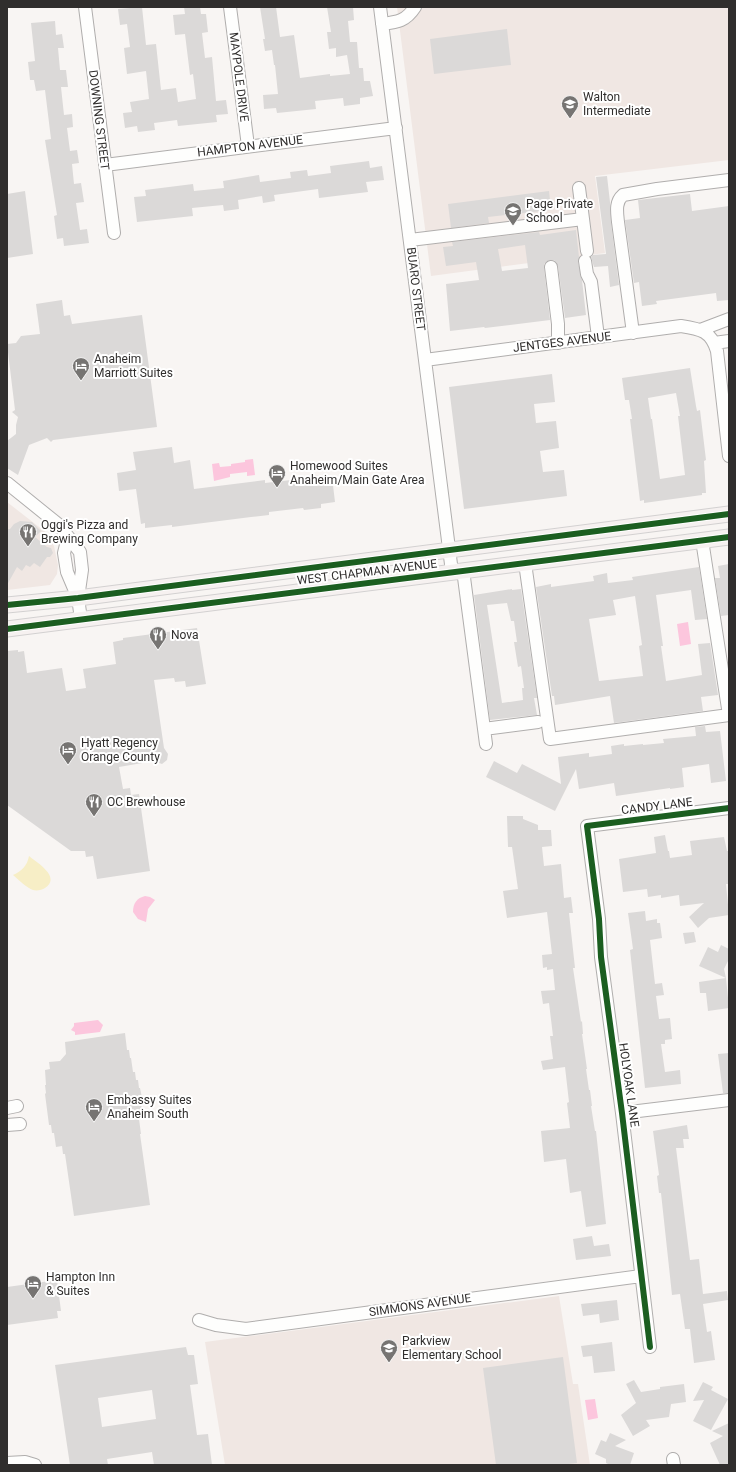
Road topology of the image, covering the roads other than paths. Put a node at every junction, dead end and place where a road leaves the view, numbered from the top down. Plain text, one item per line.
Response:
1 (85, 7) edge
2 (230, 7) edge
3 (380, 7) edge
4 (415, 7) edge
5 (382, 24) junction
6 (396, 128) junction
7 (248, 146) junction
8 (105, 165) junction
9 (729, 180) edge
10 (579, 188) dead end
11 (583, 219) junction
12 (114, 233) dead end
13 (410, 240) junction
14 (551, 267) dead end
15 (729, 319) edge
16 (700, 330) junction
17 (633, 333) junction
18 (598, 337) junction
19 (729, 341) edge
20 (558, 343) junction
21 (714, 343) junction
22 (425, 360) junction
23 (724, 378) edge
24 (729, 456) edge
25 (7, 483) edge
26 (729, 514) edge
27 (729, 537) edge
28 (702, 540) junction
29 (450, 550) junction
30 (525, 563) junction
31 (457, 571) junction
32 (78, 598) junction
33 (7, 605) edge
34 (81, 619) junction
35 (7, 629) edge
36 (538, 722) dead end
37 (484, 729) junction
38 (486, 744) dead end
39 (729, 808) edge
40 (587, 826) joint
41 (729, 1100) edge
42 (622, 1113) junction
43 (20, 1124) dead end
44 (7, 1126) edge
45 (641, 1276) junction
46 (199, 1320) dead end
47 (650, 1347) dead end
48 (7, 1463) edge
49 (33, 1464) edge

1 - 8 street, DOWNING STREET
2 - 7 street, MAYPOLE DRIVE
3 - 5 street, BUARO STREET
4 - 5 street
5 - 6 street, BUARO STREET
6 - 7 street, HAMPTON AVENUE
6 - 13 street, BUARO STREET
7 - 8 street, HAMPTON AVENUE
8 - 12 street, DOWNING STREET
9 - 17 street
10 - 11 street
11 - 13 street
11 - 18 street
13 - 22 street, BUARO STREET
14 - 20 street
15 - 16 street
16 - 17 street, JENTGES AVENUE
16 - 21 street
17 - 18 street, JENTGES AVENUE
18 - 20 street, JENTGES AVENUE
19 - 21 street
20 - 22 street, JENTGES AVENUE
21 - 23 street
22 - 29 street, BUARO STREET
23 - 24 street
25 - 32 street
26 - 29 main road, WEST CHAPMAN AVENUE
27 - 28 main road, WEST CHAPMAN AVENUE
28 - 30 main road, WEST CHAPMAN AVENUE
28 - 30 street
29 - 31 street, BUARO STREET
29 - 32 main road, WEST CHAPMAN AVENUE
30 - 31 main road, WEST CHAPMAN AVENUE
31 - 34 main road, WEST CHAPMAN AVENUE
31 - 37 street, BUARO STREET
32 - 33 main road, WEST CHAPMAN AVENUE
32 - 34 street
34 - 35 main road, WEST CHAPMAN AVENUE
36 - 37 street
37 - 38 street, BUARO STREET
39 - 40 street, CANDY LANE
40 - 42 street, HOLYOAK LANE
41 - 42 street
42 - 45 street, HOLYOAK LANE
43 - 44 street
45 - 46 street, SIMMONS AVENUE
45 - 47 street, HOLYOAK LANE
48 - 49 street

